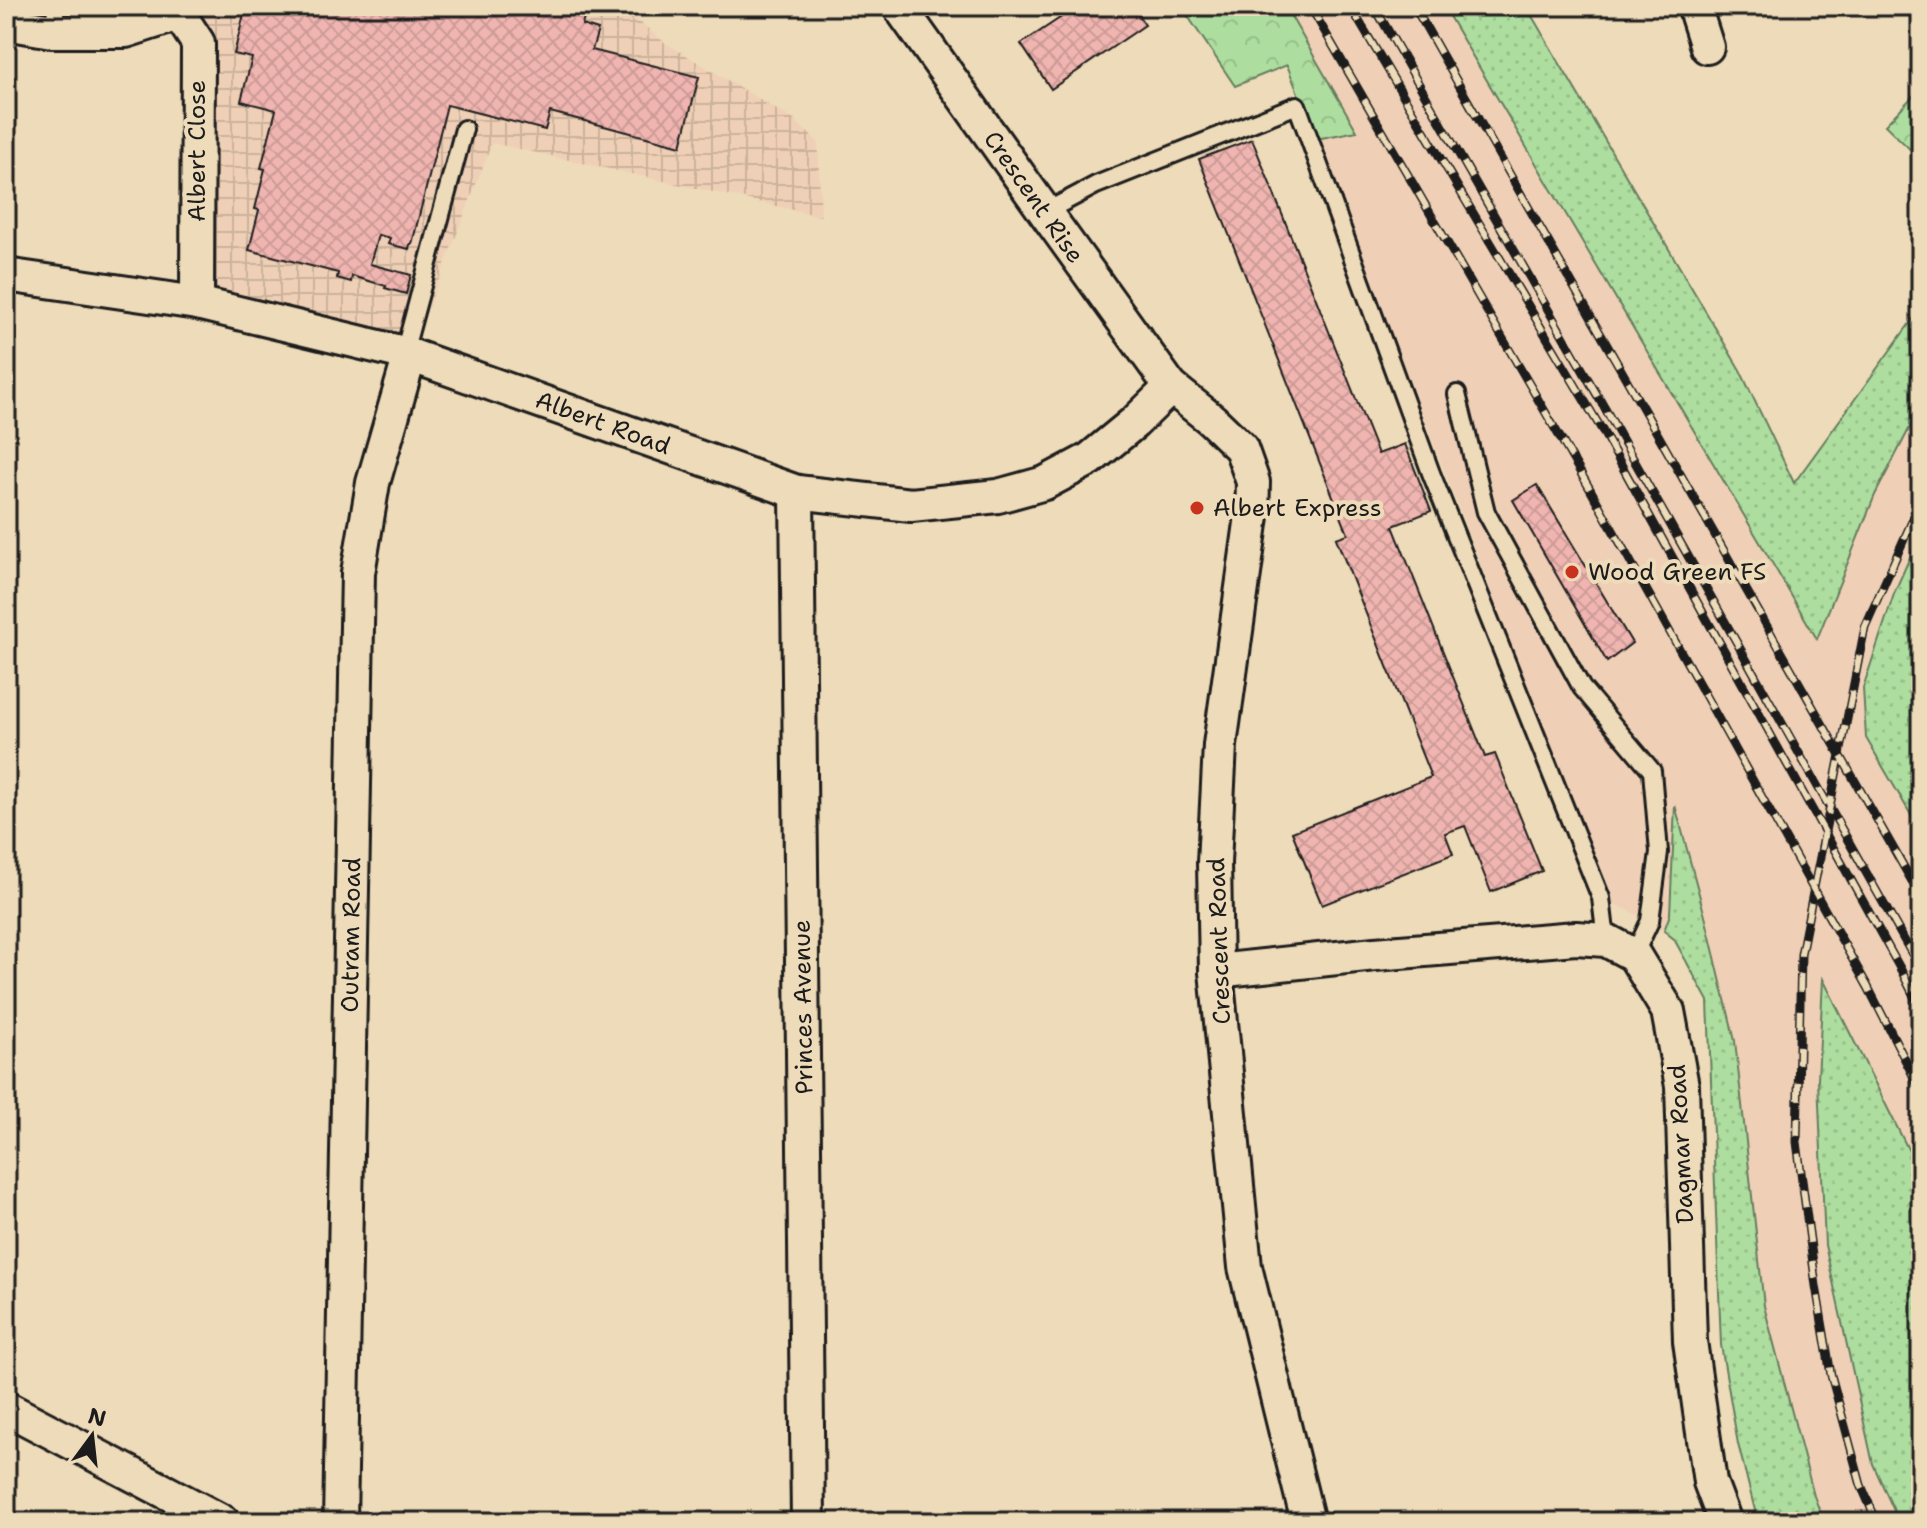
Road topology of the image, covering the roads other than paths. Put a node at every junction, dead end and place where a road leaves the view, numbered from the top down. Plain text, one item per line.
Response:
1 (899, 6) edge
2 (1694, 6) edge
3 (181, 10) edge
4 (55, 18) edge
5 (6, 23) edge
6 (1707, 47) dead end
7 (464, 129) dead end
8 (1045, 212) junction
9 (6, 275) edge
10 (197, 303) junction
11 (407, 354) junction
12 (1171, 387) junction
13 (1457, 394) dead end
14 (797, 492) junction
15 (1620, 948) junction
16 (1216, 971) junction
17 (6, 1408) edge
18 (223, 1522) edge
19 (340, 1522) edge
20 (808, 1522) edge
21 (1308, 1522) edge
22 (1725, 1522) edge

1 - 8 street, Crescent Rise
2 - 6 street
3 - 4 street
3 - 10 street, Albert Close
4 - 5 street
7 - 11 lane
8 - 12 street, Crescent Rise
8 - 15 lane
9 - 10 street, Albert Road
10 - 11 street, Albert Road
11 - 14 street, Albert Road
11 - 19 street, Outram Road
12 - 14 street, Albert Road
12 - 16 street, Crescent Road
13 - 15 lane
14 - 20 street, Princes Avenue
15 - 16 street
15 - 22 street, Dagmar Road
16 - 21 street, Crescent Road
17 - 18 street

